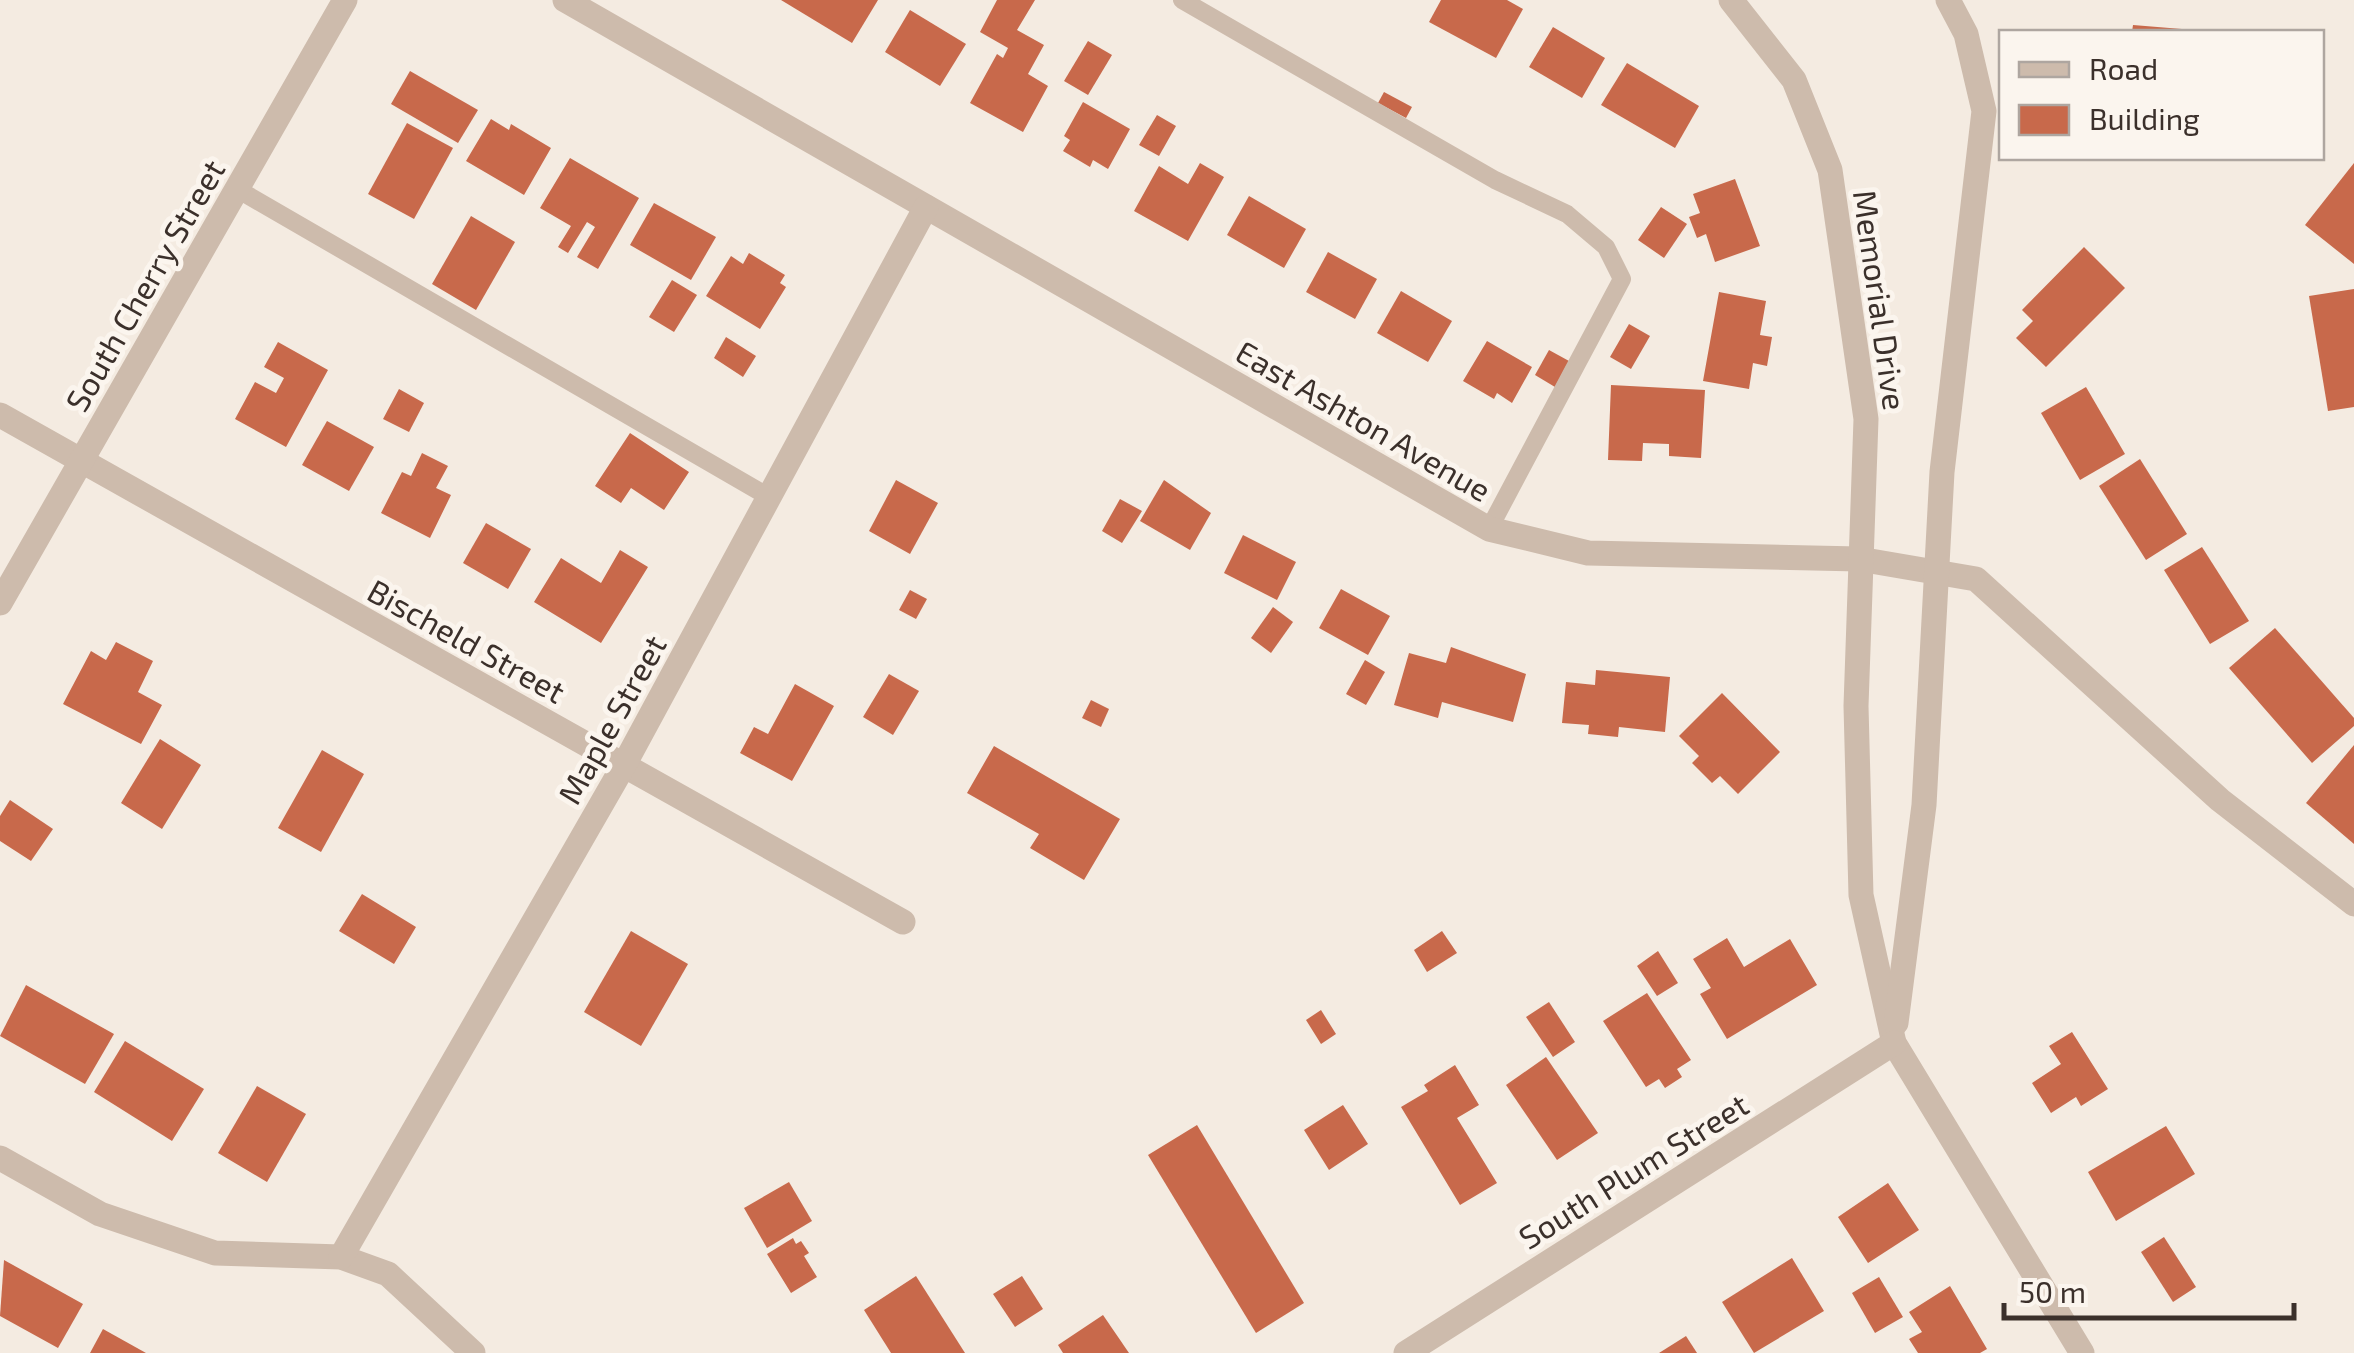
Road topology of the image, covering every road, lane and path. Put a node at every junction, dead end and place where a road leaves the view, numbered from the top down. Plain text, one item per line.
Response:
1 (344, 0) edge
2 (565, 0) edge
3 (1182, 0) edge
4 (1948, 0) edge
5 (1736, 1) edge
6 (237, 189) junction
7 (926, 206) junction
8 (0, 415) edge
9 (81, 461) junction
10 (769, 497) junction
11 (1489, 529) junction
12 (1859, 559) junction
13 (1936, 572) junction
14 (0, 603) edge
15 (624, 766) junction
16 (2354, 904) edge
17 (903, 922) dead end
18 (1894, 1043) junction
19 (0, 1158) edge
20 (341, 1258) junction
21 (2074, 1350) edge
22 (473, 1353) edge
23 (1406, 1353) edge

1 - 6 street, South Cherry Street
2 - 7 street, East Ashton Avenue
3 - 11 lane
4 - 13 street, Memorial Drive
5 - 12 street, Memorial Drive
6 - 9 street, South Cherry Street
6 - 10 lane
7 - 10 street, Maple Street
7 - 11 street, East Ashton Avenue
8 - 9 street, Bischeld Street
9 - 14 street, South Cherry Street
9 - 15 street, Bischeld Street
10 - 15 street, Maple Street
11 - 12 street, East Ashton Avenue
12 - 13 street
12 - 18 street
13 - 16 street
13 - 18 street
15 - 17 street, Bischeld Street
15 - 20 street, Maple Street
18 - 21 street
18 - 23 street, South Plum Street
19 - 20 street
20 - 22 street

